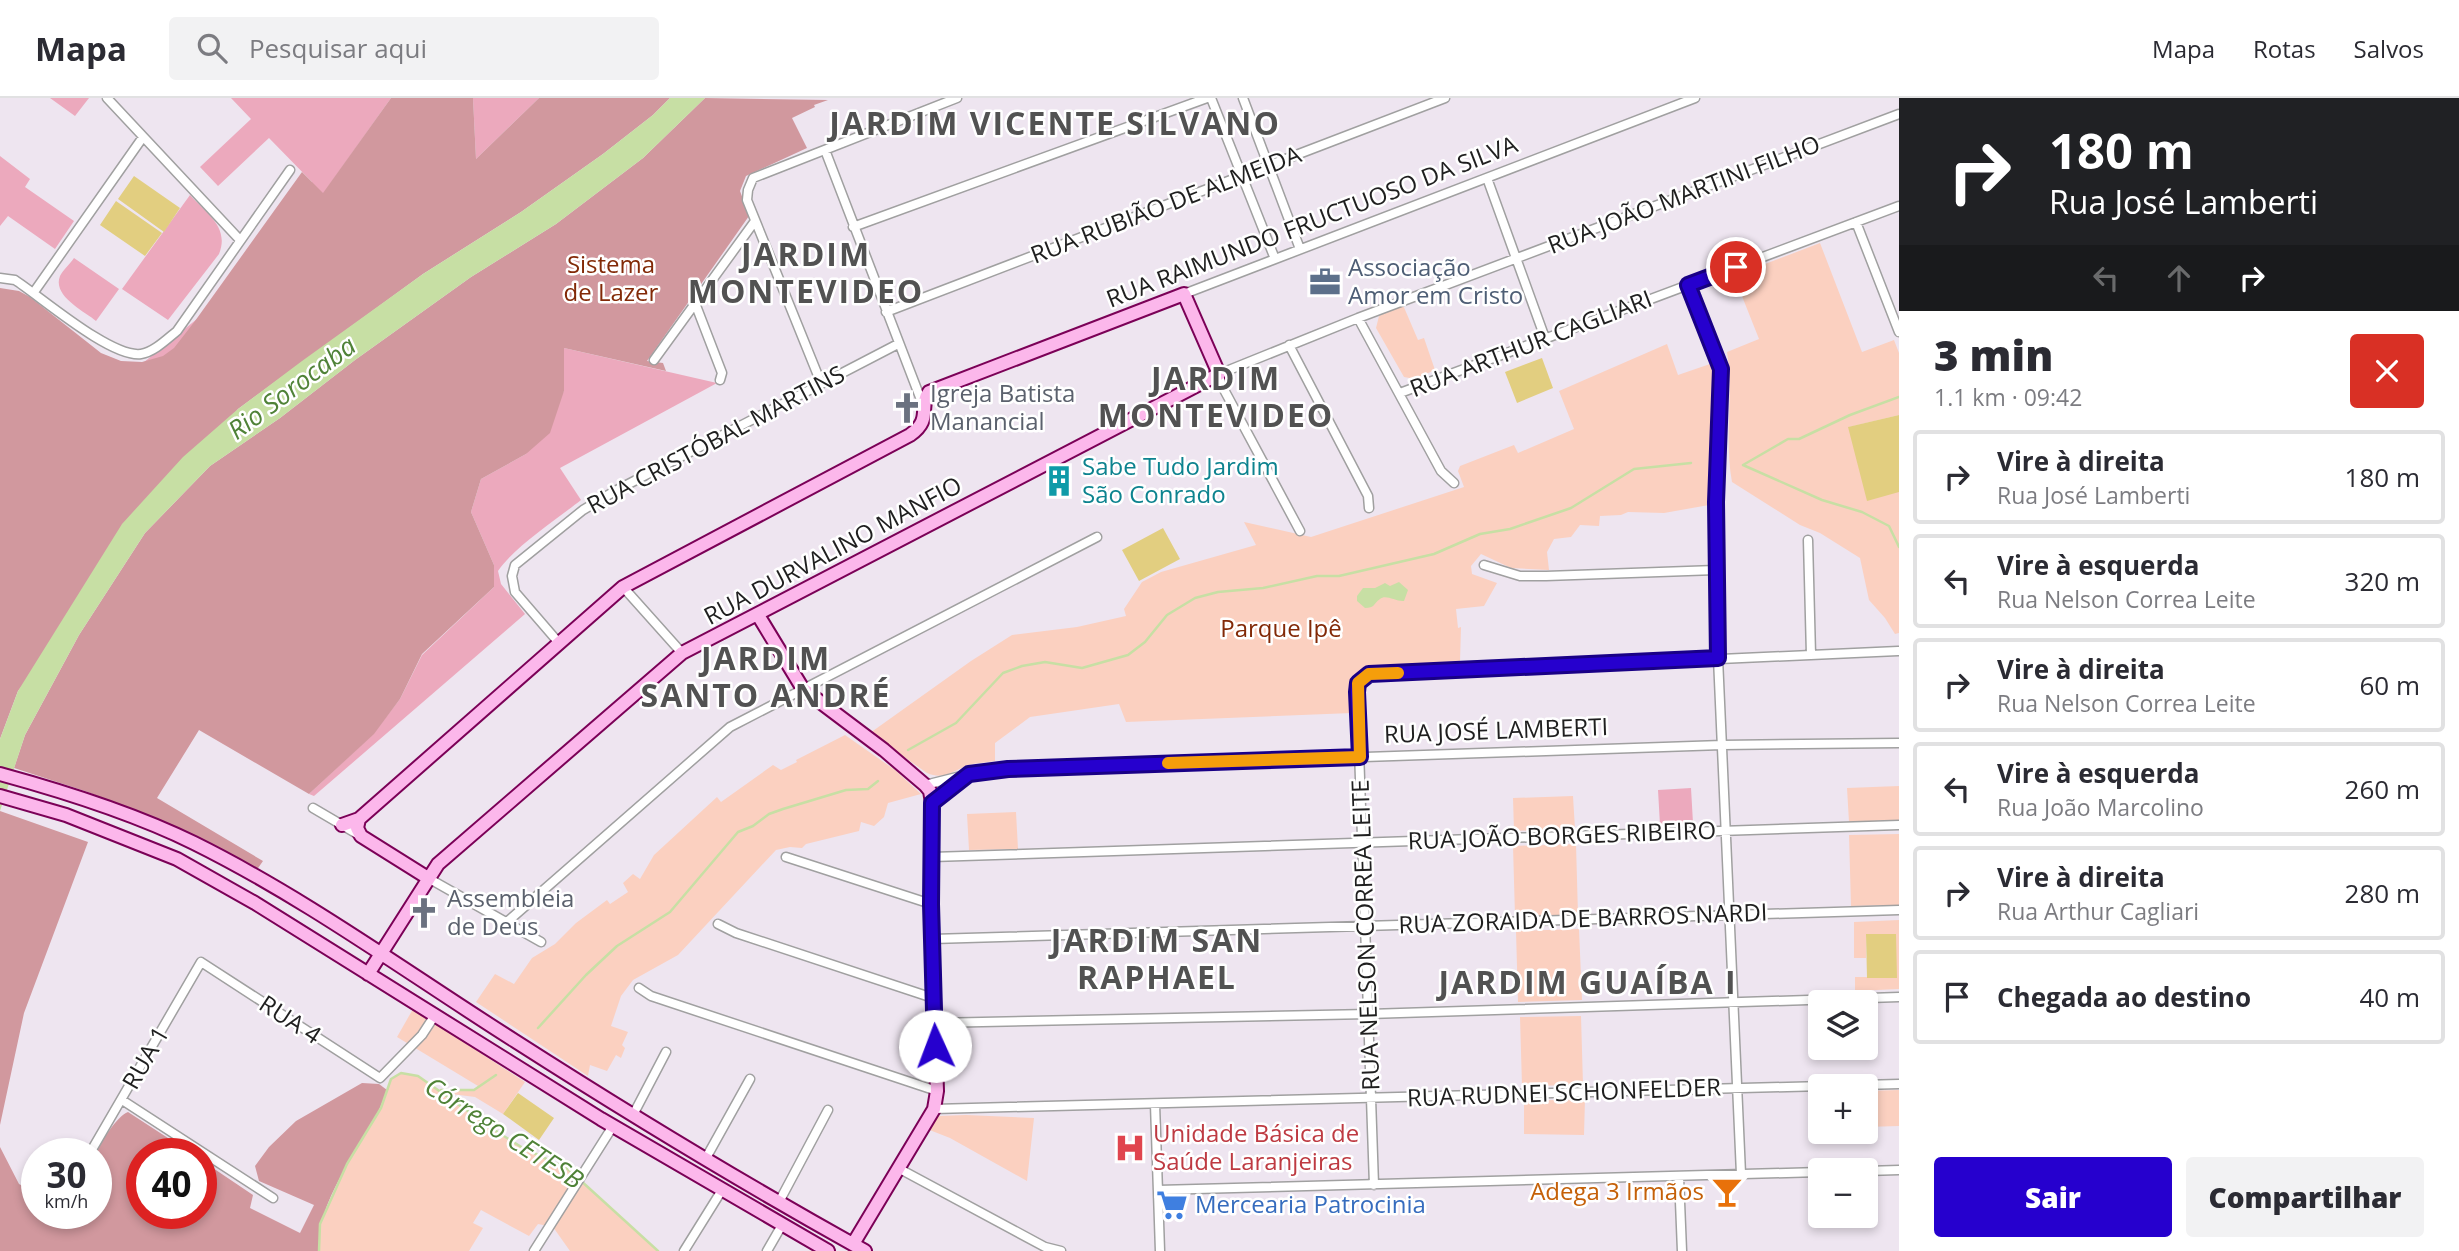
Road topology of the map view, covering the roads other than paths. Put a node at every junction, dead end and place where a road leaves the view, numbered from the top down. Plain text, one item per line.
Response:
1 (107, 98) edge
2 (957, 98) edge
3 (1209, 98) edge
4 (1243, 98) edge
5 (1445, 98) edge
6 (1695, 98) edge
7 (1676, 102) edge
8 (1899, 114) edge
9 (143, 138) junction
10 (825, 150) junction
11 (1269, 166) junction
12 (290, 170) dead end
13 (1242, 176) junction
14 (1487, 178) junction
15 (1899, 206) edge
16 (755, 221) junction
17 (1856, 222) junction
18 (853, 227) junction
19 (240, 240) junction
20 (1300, 249) junction
21 (1275, 259) junction
22 (1516, 259) junction
23 (0, 278) edge
24 (1688, 285) junction
25 (34, 292) junction
26 (1185, 294) junction
27 (695, 303) junction
28 (886, 312) junction
29 (1358, 318) junction
30 (1899, 332) edge
31 (1545, 338) junction
32 (898, 344) junction
33 (1289, 345) junction
34 (1273, 351) joint
35 (654, 360) dead end
36 (1219, 374) junction
37 (913, 379) junction
38 (720, 380) dead end
39 (821, 383) junction
40 (943, 386) junction
41 (1400, 393) junction
42 (926, 413) junction
43 (1454, 483) dead end
44 (1369, 508) dead end
45 (1300, 531) dead end
46 (1097, 537) dead end
47 (1808, 540) dead end
48 (1483, 565) dead end
49 (1716, 570) junction
50 (623, 587) junction
51 (758, 615) junction
52 (559, 643) junction
53 (1898, 651) edge
54 (682, 653) junction
55 (1811, 655) junction
56 (1718, 658) junction
57 (803, 689) junction
58 (1899, 743) edge
59 (1722, 745) junction
60 (1360, 757) junction
61 (0, 774) edge
62 (969, 774) junction
63 (925, 785) junction
64 (0, 796) edge
65 (932, 803) junction
66 (313, 808) dead end
67 (359, 819) junction
68 (342, 825) junction
69 (1899, 825) edge
70 (1725, 830) junction
71 (361, 836) junction
72 (1363, 844) junction
73 (932, 856) junction
74 (786, 857) dead end
75 (428, 878) junction
76 (931, 904) junction
77 (1899, 910) edge
78 (1729, 915) junction
79 (507, 922) junction
80 (718, 923) dead end
81 (1366, 926) junction
82 (932, 939) junction
83 (541, 942) dead end
84 (381, 953) junction
85 (201, 962) joint
86 (368, 974) junction
87 (639, 988) dead end
88 (1899, 997) edge
89 (933, 998) junction
90 (1733, 1002) junction
91 (1369, 1014) junction
92 (435, 1015) junction
93 (934, 1023) junction
94 (666, 1052) dead end
95 (750, 1079) dead end
96 (1899, 1084) edge
97 (1737, 1088) junction
98 (937, 1091) junction
99 (1372, 1098) junction
100 (122, 1100) junction
101 (1155, 1104) junction
102 (618, 1106) junction
103 (934, 1109) junction
104 (828, 1110) dead end
105 (633, 1115) junction
106 (613, 1126) junction
107 (99, 1138) edge
108 (706, 1158) junction
109 (898, 1168) junction
110 (1899, 1170) edge
111 (1878, 1171) edge
112 (1808, 1172) edge
113 (1741, 1174) junction
114 (1679, 1177) junction
115 (1374, 1185) junction
116 (1158, 1189) junction
117 (722, 1190) junction
118 (273, 1198) dead end
119 (779, 1202) junction
120 (782, 1226) junction
121 (853, 1244) junction
122 (534, 1251) edge
123 (684, 1251) edge
124 (767, 1251) edge
125 (828, 1251) edge
126 (865, 1251) edge
127 (1061, 1251) edge
128 (1160, 1251) edge
129 (1682, 1251) edge

1 - 9 street
2 - 10 street
3 - 13 street
3 - 18 street
4 - 11 street
5 - 11 street, RUA RUBIÃO DE ALMEIDA
6 - 7 street, RUA RAIMUNDO FRUCTUOSO DA SILVA
7 - 14 street, RUA RAIMUNDO FRUCTUOSO DA SILVA
8 - 22 street, RUA JOÃO MARTINI FILHO
9 - 19 street
9 - 25 street
10 - 16 street
10 - 18 street
11 - 13 street, RUA RUBIÃO DE ALMEIDA
11 - 20 street
12 - 19 street
13 - 21 street
13 - 28 street, RUA RUBIÃO DE ALMEIDA
14 - 20 street, RUA RAIMUNDO FRUCTUOSO DA SILVA
14 - 22 street
15 - 17 street, RUA ARTHUR CAGLIARI
16 - 27 street
16 - 39 street
17 - 24 street, RUA ARTHUR CAGLIARI
17 - 30 street
18 - 28 street
19 - 25 street
20 - 21 street, RUA RAIMUNDO FRUCTUOSO DA SILVA
21 - 26 street, RUA RAIMUNDO FRUCTUOSO DA SILVA
22 - 29 street, RUA JOÃO MARTINI FILHO
22 - 31 street
23 - 25 street
24 - 31 street, RUA ARTHUR CAGLIARI
24 - 49 street
26 - 36 street
26 - 40 street, RUA RAIMUNDO FRUCTUOSO DA SILVA
27 - 35 street
27 - 38 street
28 - 32 street
29 - 33 street, RUA JOÃO MARTINI FILHO
29 - 41 street
31 - 41 street, RUA ARTHUR CAGLIARI
32 - 37 street
32 - 39 street, RUA CRISTÓBAL MARTINS
33 - 34 street, RUA JOÃO MARTINI FILHO
33 - 44 street
34 - 36 street, RUA DURVALINO MANFIO
36 - 45 street
36 - 51 street, RUA DURVALINO MANFIO
37 - 40 street
37 - 42 street
39 - 52 street, RUA CRISTÓBAL MARTINS
40 - 42 street
41 - 43 street
42 - 50 street
46 - 57 street
47 - 55 street
48 - 49 street
49 - 56 street
50 - 52 street
50 - 54 street
51 - 54 street, RUA DURVALINO MANFIO
51 - 57 street
52 - 67 street
53 - 55 street, RUA NELSON CORREA LEITE
54 - 75 street, RUA DURVALINO MANFIO
55 - 56 street, RUA NELSON CORREA LEITE
56 - 59 street
56 - 60 street, RUA NELSON CORREA LEITE
57 - 63 street
57 - 79 street
58 - 59 street, RUA JOSÉ LAMBERTI
59 - 60 street, RUA JOSÉ LAMBERTI
59 - 70 street
60 - 62 street, RUA JOSÉ LAMBERTI
60 - 72 street, RUA NELSON CORREA LEITE
61 - 84 street
62 - 63 street, RUA JOSÉ LAMBERTI
62 - 65 street
63 - 65 street
64 - 86 street
65 - 73 street
66 - 68 street
67 - 68 street
67 - 71 street
68 - 71 street
69 - 70 street, RUA JOÃO BORGES RIBEIRO
70 - 72 street, RUA JOÃO BORGES RIBEIRO
70 - 78 street
71 - 75 street
72 - 73 street, RUA JOÃO BORGES RIBEIRO
72 - 81 street, RUA NELSON CORREA LEITE
73 - 76 street
74 - 76 street
75 - 79 street
75 - 84 street, RUA DURVALINO MANFIO
76 - 82 street
77 - 78 street, RUA ZORAIDA DE BARROS NARDI
78 - 81 street, RUA ZORAIDA DE BARROS NARDI
78 - 90 street
79 - 83 street
80 - 89 street
81 - 82 street, RUA ZORAIDA DE BARROS NARDI
81 - 91 street, RUA NELSON CORREA LEITE
82 - 89 street
84 - 86 street, RUA DURVALINO MANFIO
84 - 102 street
85 - 92 street, RUA 4
85 - 100 street, RUA 1
86 - 92 street
87 - 98 street
88 - 90 street
89 - 93 street
90 - 91 street
90 - 97 street
91 - 93 street
91 - 99 street, RUA NELSON CORREA LEITE
92 - 106 street
93 - 98 street
94 - 105 street
95 - 108 street
96 - 97 street, RUA RUDNEI SCHONFELDER
97 - 99 street, RUA RUDNEI SCHONFELDER
97 - 113 street
98 - 103 street
99 - 101 street, RUA RUDNEI SCHONFELDER
99 - 115 street, RUA NELSON CORREA LEITE
100 - 107 street, RUA 1
100 - 118 street
101 - 103 street, RUA RUDNEI SCHONFELDER
101 - 116 street
102 - 105 street
102 - 106 street
103 - 109 street
104 - 119 street
105 - 108 street
106 - 117 street
106 - 122 street
108 - 119 street
109 - 121 street
109 - 127 street
110 - 111 street
112 - 113 street
113 - 114 street
114 - 115 street
114 - 129 street
115 - 116 street
116 - 128 street
117 - 120 street
117 - 123 street
119 - 121 street
120 - 124 street
120 - 125 street
121 - 126 street

